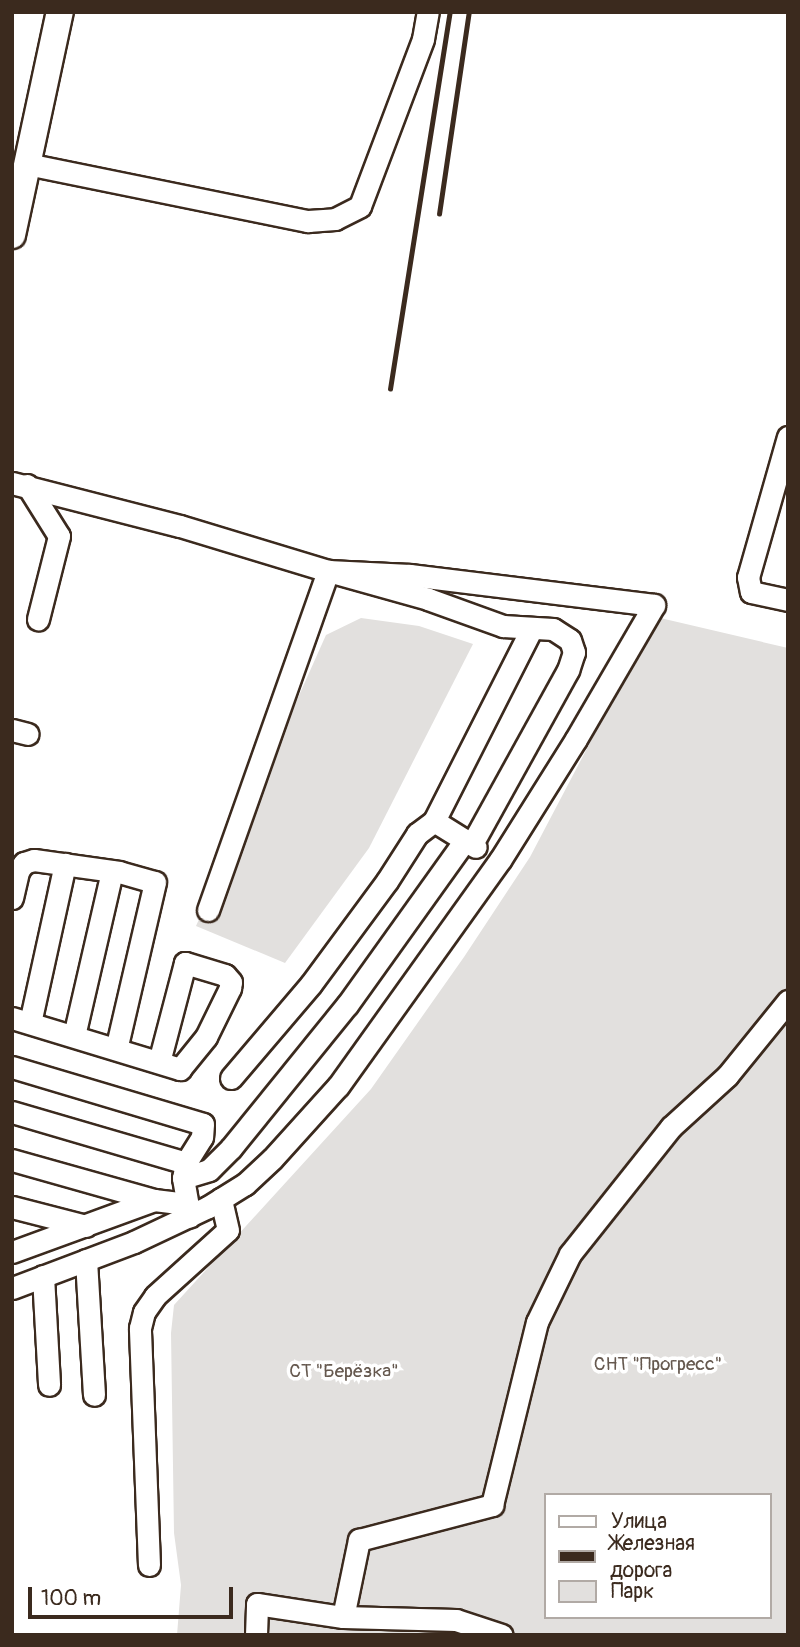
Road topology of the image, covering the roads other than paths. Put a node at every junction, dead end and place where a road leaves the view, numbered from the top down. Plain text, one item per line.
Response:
1 (60, 12) edge
2 (428, 12) edge
3 (27, 164) junction
4 (12, 235) edge
5 (788, 437) edge
6 (20, 484) edge
7 (328, 571) junction
8 (788, 600) edge
9 (38, 619) dead end
10 (531, 630) junction
11 (434, 821) junction
12 (468, 842) junction
13 (500, 860) junction
14 (65, 864) junction
15 (112, 871) junction
16 (12, 898) edge
17 (208, 910) dead end
18 (788, 1001) edge
19 (21, 1020) edge
20 (74, 1037) junction
21 (116, 1049) junction
22 (159, 1062) junction
23 (12, 1067) edge
24 (231, 1078) dead end
25 (12, 1112) edge
26 (12, 1160) edge
27 (184, 1170) junction
28 (154, 1199) junction
29 (221, 1199) junction
30 (12, 1207) edge
31 (189, 1210) junction
32 (86, 1226) junction
33 (12, 1252) edge
34 (86, 1260) junction
35 (43, 1276) junction
36 (12, 1288) edge
37 (49, 1385) dead end
38 (94, 1395) dead end
39 (149, 1565) dead end
40 (343, 1617) junction
41 (256, 1635) edge
42 (502, 1635) edge

1 - 3 main road
2 - 3 lane
3 - 4 main road
5 - 8 lane
6 - 7 lane
6 - 9 lane
7 - 10 lane
7 - 13 lane
7 - 17 lane
10 - 11 lane
10 - 12 lane
11 - 12 lane
11 - 24 lane
12 - 13 lane
12 - 27 lane
13 - 29 lane
14 - 15 lane
14 - 16 lane
14 - 19 lane
15 - 20 lane
15 - 21 lane
18 - 40 lane
19 - 20 lane
20 - 21 lane
21 - 22 lane
22 - 22 lane
23 - 27 lane
25 - 27 lane
26 - 28 lane
27 - 31 lane
28 - 31 lane
28 - 32 lane
29 - 31 lane
29 - 39 lane
30 - 32 lane
31 - 34 lane
32 - 33 lane
34 - 35 lane
34 - 38 lane
35 - 36 lane
35 - 37 lane
40 - 41 lane
40 - 42 lane

